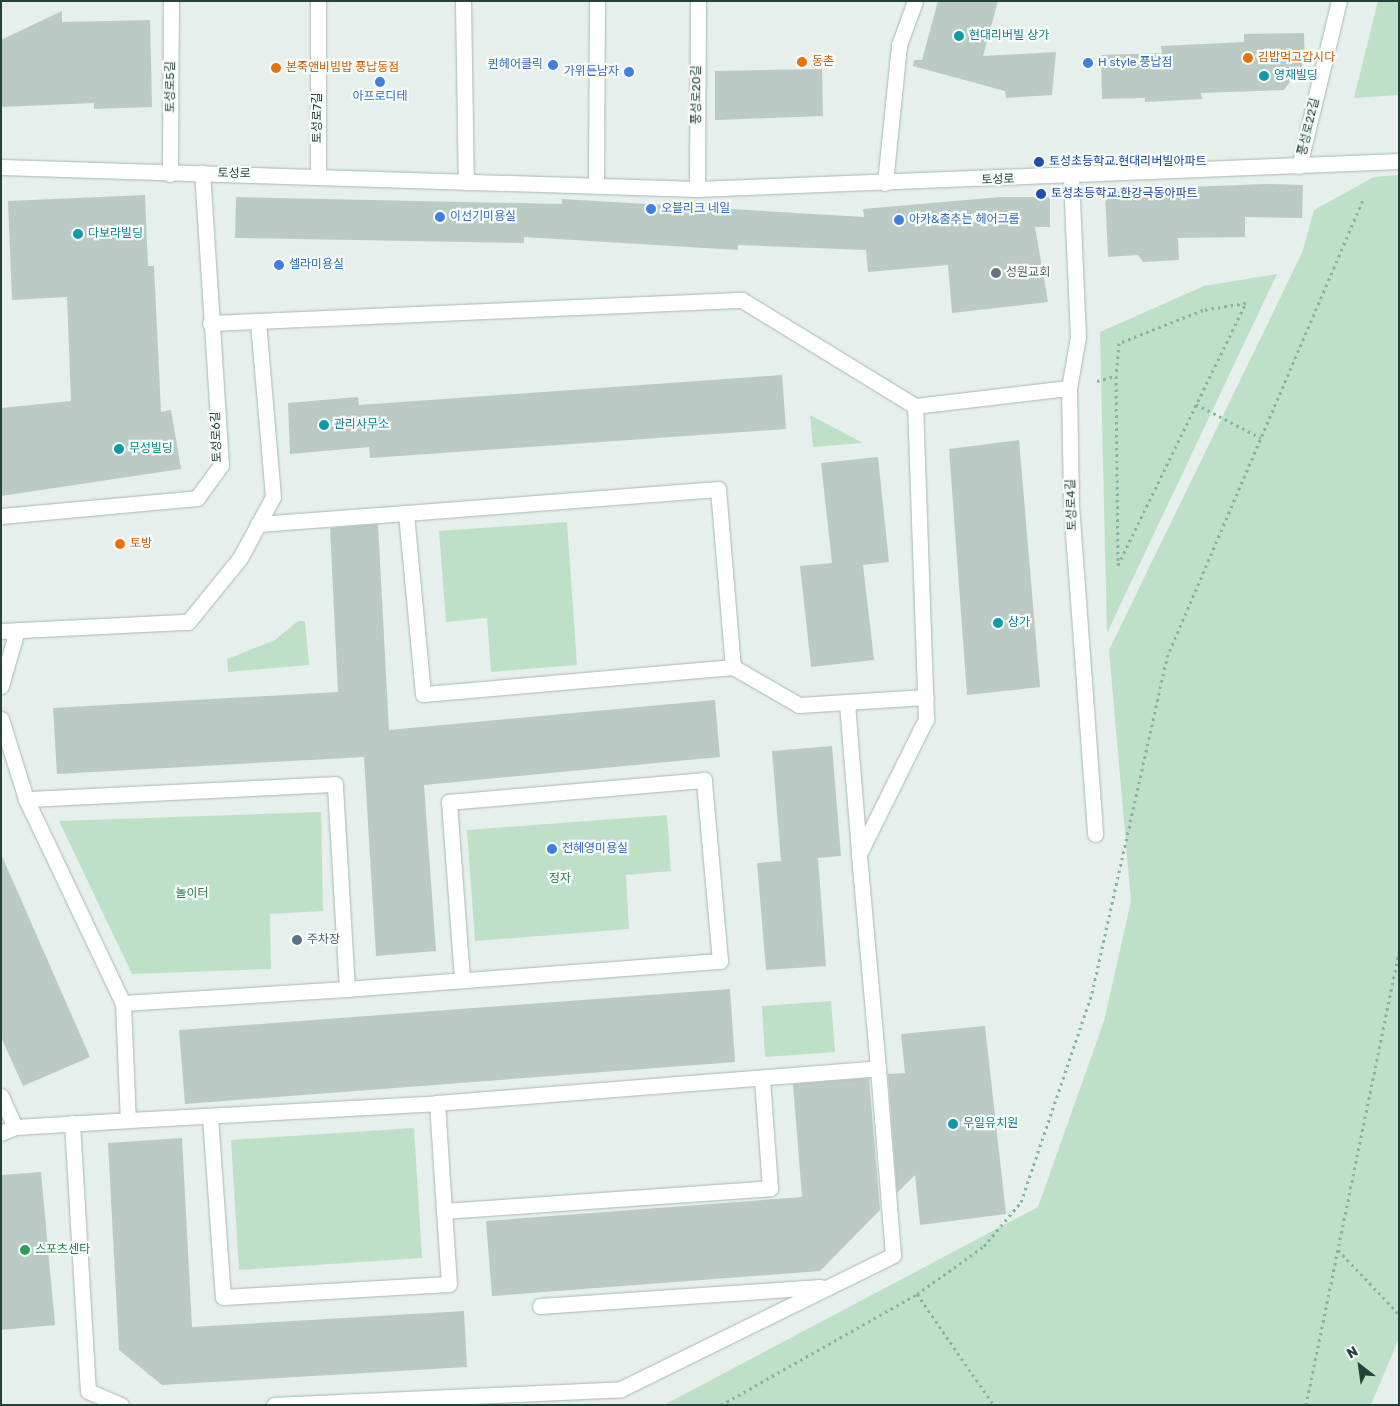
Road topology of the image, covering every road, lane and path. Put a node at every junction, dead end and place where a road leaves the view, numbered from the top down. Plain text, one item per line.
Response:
1 (171, 1) edge
2 (318, 1) edge
3 (463, 1) edge
4 (596, 1) edge
5 (698, 1) edge
6 (914, 1) edge
7 (1339, 1) edge
8 (1399, 160) edge
9 (1299, 166) junction
10 (1, 167) edge
11 (202, 173) junction
12 (170, 174) junction
13 (318, 176) junction
14 (1072, 177) junction
15 (466, 182) junction
16 (885, 183) junction
17 (596, 184) junction
18 (697, 189) junction
19 (258, 321) junction
20 (210, 323) junction
21 (1116, 376) junction
22 (1069, 388) junction
23 (1196, 404) junction
24 (915, 406) junction
25 (1261, 438) dead end
26 (406, 513) junction
27 (1, 516) edge
28 (258, 524) junction
29 (17, 630) junction
30 (1, 631) edge
31 (733, 668) junction
32 (1, 686) edge
33 (926, 697) junction
34 (848, 703) junction
35 (1, 718) edge
36 (26, 799) junction
37 (1095, 834) dead end
38 (859, 854) junction
39 (1399, 951) edge
40 (462, 980) junction
41 (347, 989) junction
42 (123, 1003) junction
43 (878, 1068) junction
44 (762, 1078) junction
45 (1, 1096) edge
46 (437, 1103) junction
47 (210, 1117) junction
48 (128, 1120) junction
49 (72, 1124) junction
50 (8, 1130) edge
51 (444, 1210) junction
52 (1338, 1249) junction
53 (828, 1286) junction
54 (917, 1294) dead end
55 (540, 1306) dead end
56 (1399, 1314) edge
57 (121, 1405) edge
58 (274, 1405) edge
59 (994, 1405) edge
60 (1306, 1405) edge

1 - 12 street, 토성로5길
2 - 13 street, 토성로7길
3 - 15 street
4 - 17 street
5 - 18 street, 풍성로20길
6 - 16 street
7 - 9 street, 풍성로22길
8 - 9 street, 토성로
9 - 14 street, 토성로
10 - 12 street, 토성로
11 - 12 street, 토성로
11 - 13 street, 토성로
11 - 20 street, 토성로6길
13 - 15 street, 토성로
14 - 16 street, 토성로
14 - 22 street, 토성로4길
15 - 17 street, 토성로
16 - 18 street, 토성로
17 - 18 street, 토성로
19 - 20 street
19 - 24 street
19 - 28 street
20 - 27 street, 토성로6길
21 - 22 path
21 - 23 path
21 - 23 path
22 - 24 street
22 - 37 street, 토성로4길
23 - 25 path
24 - 33 street
26 - 28 street
26 - 31 street
26 - 31 street
28 - 29 street
29 - 30 street
29 - 32 street
31 - 34 street
33 - 34 street
33 - 38 street
34 - 38 street
35 - 36 street
36 - 41 street
36 - 42 street
38 - 43 street
39 - 52 path
40 - 40 street
40 - 41 street
41 - 42 street
42 - 48 street
43 - 44 street
43 - 53 street
44 - 46 street
44 - 51 street
45 - 50 street
46 - 47 street
46 - 51 street
47 - 48 street
47 - 51 street
48 - 49 street
49 - 50 street
49 - 57 street
52 - 56 path
52 - 60 path
53 - 55 street
53 - 58 street
54 - 59 path

